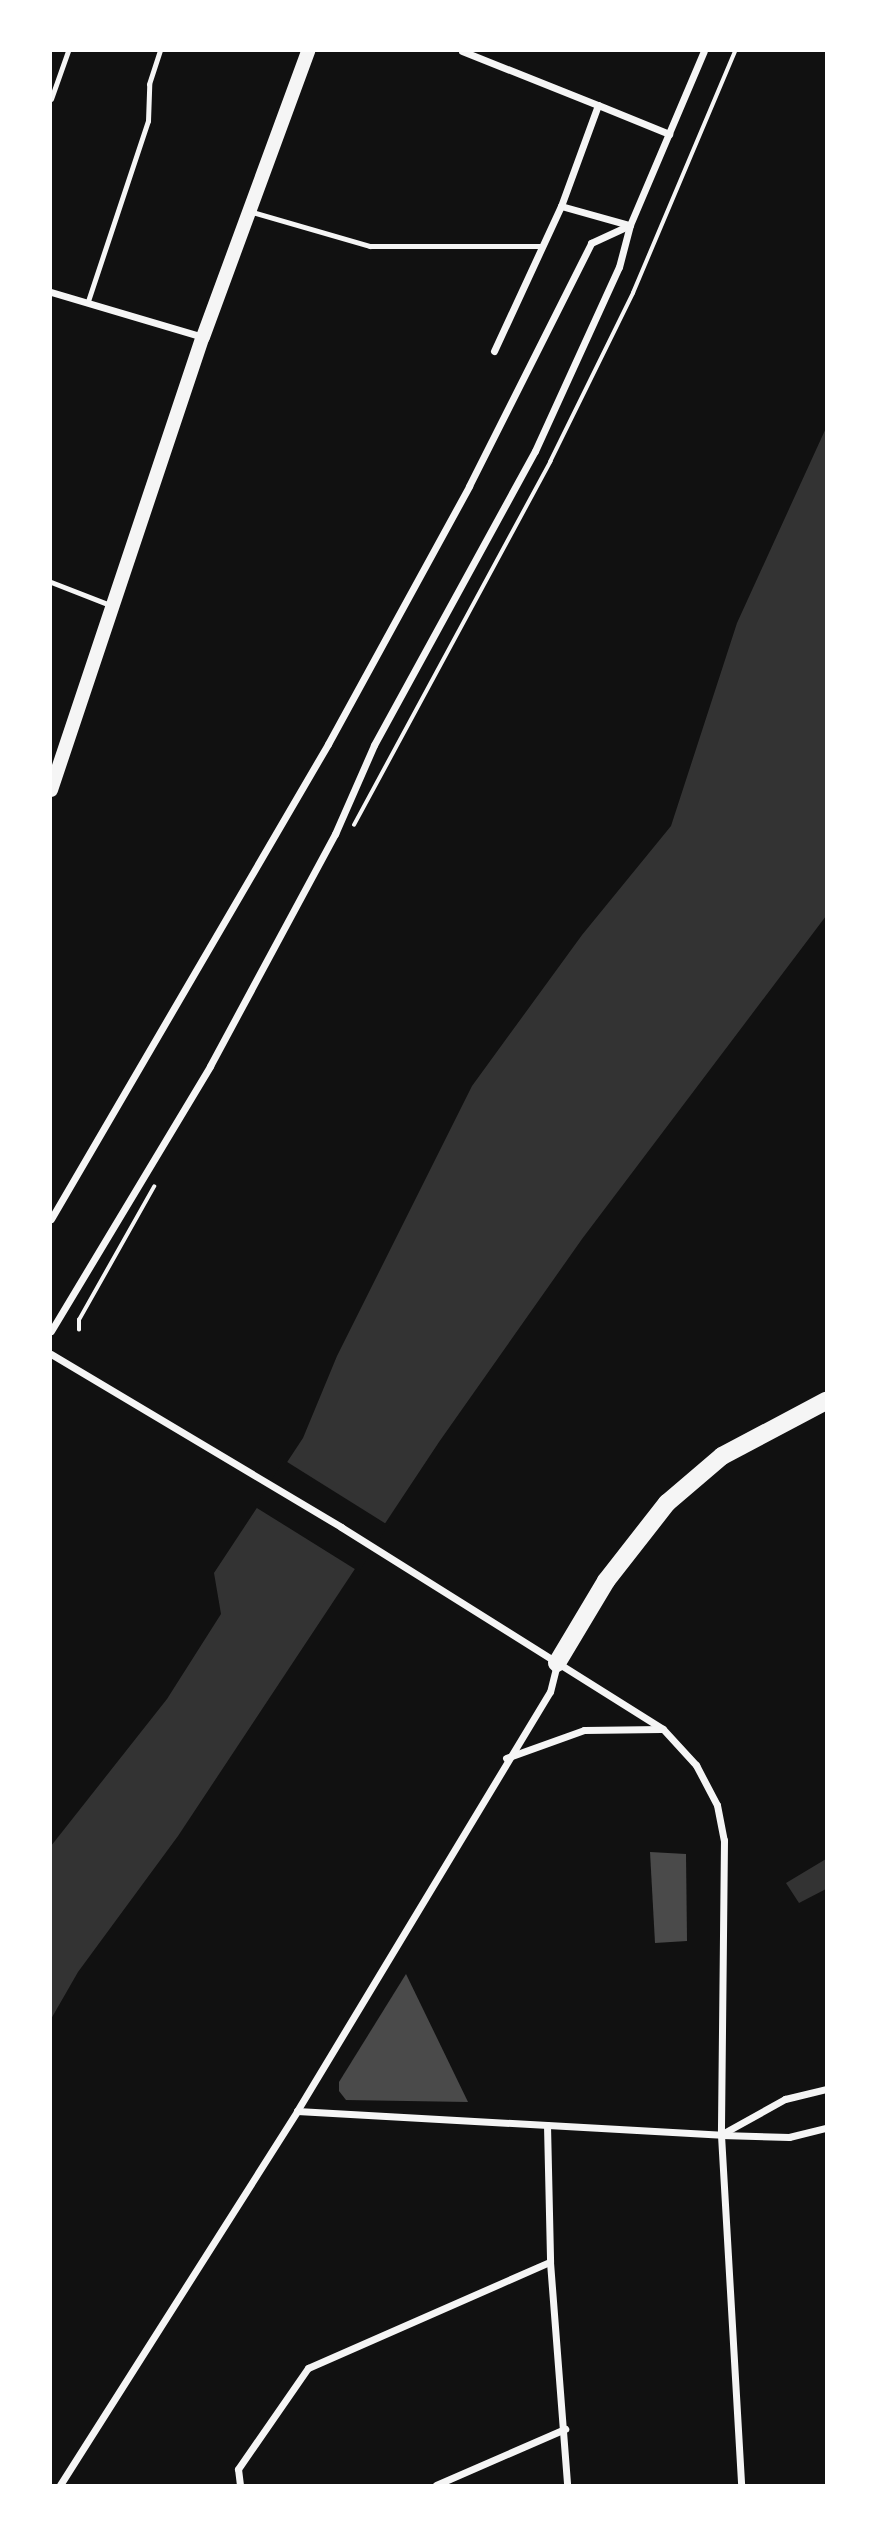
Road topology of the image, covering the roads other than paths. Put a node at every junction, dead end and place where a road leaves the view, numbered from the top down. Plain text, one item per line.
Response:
1 (68, 51) edge
2 (160, 51) edge
3 (308, 51) edge
4 (462, 51) edge
5 (704, 51) edge
6 (51, 99) edge
7 (597, 105) junction
8 (669, 134) junction
9 (561, 206) junction
10 (253, 212) junction
11 (629, 225) junction
12 (540, 246) junction
13 (51, 292) edge
14 (88, 301) junction
15 (203, 337) junction
16 (494, 351) dead end
17 (51, 582) edge
18 (113, 606) junction
19 (51, 790) edge
20 (51, 1220) edge
21 (51, 1331) edge
22 (51, 1354) edge
23 (826, 1401) edge
24 (557, 1663) junction
25 (663, 1729) junction
26 (506, 1758) junction
27 (826, 2089) edge
28 (298, 2111) junction
29 (547, 2125) junction
30 (826, 2129) edge
31 (721, 2135) junction
32 (550, 2262) junction
33 (565, 2429) junction
34 (60, 2485) edge
35 (240, 2485) edge
36 (436, 2485) edge
37 (567, 2485) edge
38 (741, 2485) edge

1 - 6 lane
2 - 14 lane
3 - 10 main road
4 - 7 street
5 - 8 street
7 - 8 street
7 - 9 street
8 - 11 street
9 - 11 street
9 - 12 street
10 - 12 lane
10 - 15 main road
11 - 20 street
11 - 21 street
12 - 16 street
13 - 14 street
14 - 15 street
15 - 18 main road
17 - 18 lane
18 - 19 main road
22 - 24 street
23 - 24 highway
24 - 25 street
24 - 26 street
25 - 26 street
25 - 31 street
26 - 28 street
27 - 31 street
28 - 29 street
28 - 34 street
29 - 31 street
29 - 32 street
30 - 31 street
31 - 38 street
32 - 33 street
32 - 35 street
33 - 36 street
33 - 37 street

